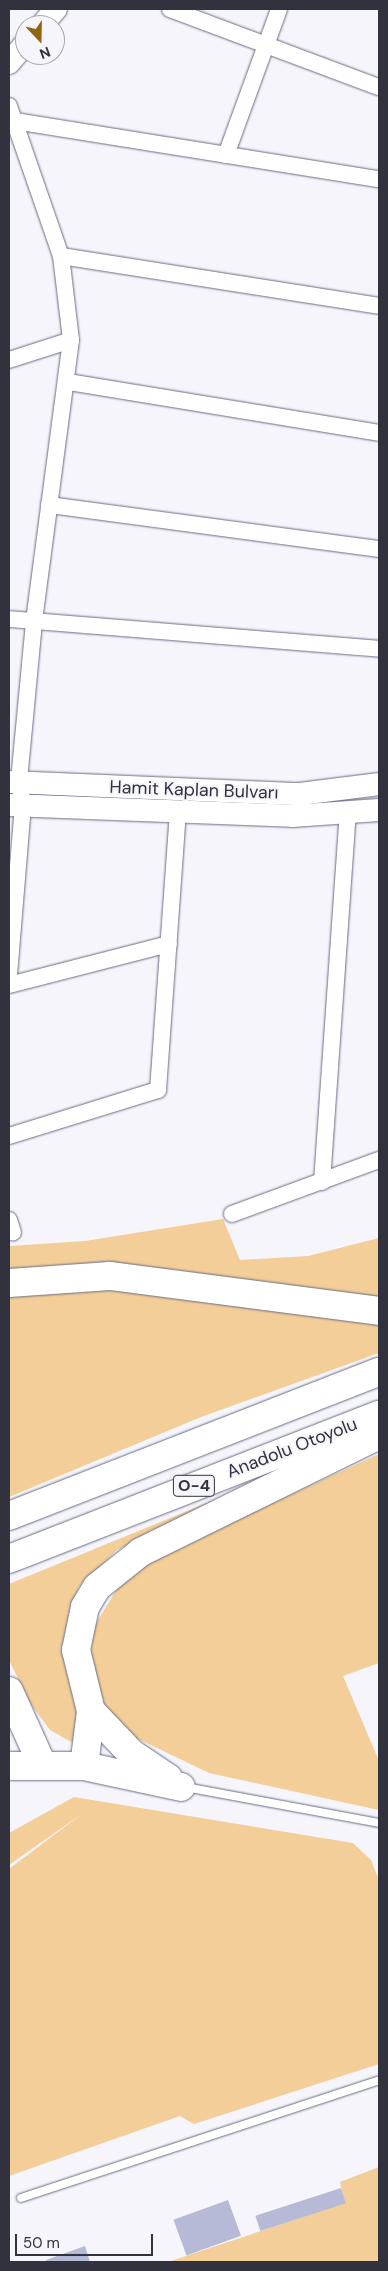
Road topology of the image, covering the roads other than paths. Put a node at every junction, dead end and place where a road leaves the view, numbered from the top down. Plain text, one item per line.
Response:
1 (170, 9) edge
2 (279, 9) edge
3 (266, 44) junction
4 (379, 87) edge
5 (12, 113) edge
6 (226, 155) junction
7 (379, 179) edge
8 (61, 256) junction
9 (379, 306) edge
10 (71, 340) junction
11 (9, 360) edge
12 (68, 382) junction
13 (379, 433) edge
14 (49, 505) junction
15 (379, 549) edge
16 (9, 619) edge
17 (34, 622) junction
18 (379, 649) edge
19 (14, 782) edge
20 (379, 784) edge
21 (16, 805) edge
22 (379, 810) edge
23 (178, 812) junction
24 (348, 814) junction
25 (169, 944) junction
26 (9, 977) edge
27 (9, 985) edge
28 (9, 1136) edge
29 (379, 1160) edge
30 (322, 1182) junction
31 (232, 1214) dead end
32 (9, 1283) edge
33 (379, 1312) edge
34 (379, 1372) edge
35 (379, 1415) edge
36 (379, 1435) edge
37 (9, 1516) edge
38 (9, 1559) edge
39 (10, 1700) edge
40 (91, 1711) junction
41 (42, 1764) junction
42 (9, 1766) edge
43 (84, 1766) junction
44 (181, 1787) junction
45 (379, 1823) edge
46 (379, 2080) edge
47 (21, 2198) dead end

1 - 3 street
2 - 3 street
3 - 4 street
3 - 6 street
5 - 6 street
5 - 8 street
6 - 7 street
8 - 9 street
8 - 10 street
10 - 11 street
10 - 12 street
12 - 13 street
12 - 14 street
14 - 15 street
14 - 17 street
16 - 17 street
17 - 18 street
17 - 19 street
19 - 20 main road, Hamit Kaplan Bulvarı
19 - 21 street
21 - 23 main road, Hamit Kaplan Bulvarı
21 - 26 street
22 - 24 main road, Hamit Kaplan Bulvarı
23 - 24 main road, Hamit Kaplan Bulvarı
23 - 25 street
24 - 30 street
25 - 27 street
25 - 28 street
29 - 30 street
30 - 31 street
32 - 33 highway
34 - 37 highway, O-4
35 - 38 highway, Anadolu Otoyolu / O-4
36 - 40 highway
39 - 41 highway
40 - 43 highway
40 - 44 highway
41 - 42 highway
41 - 43 highway
43 - 44 highway
44 - 45 lane
46 - 47 lane

